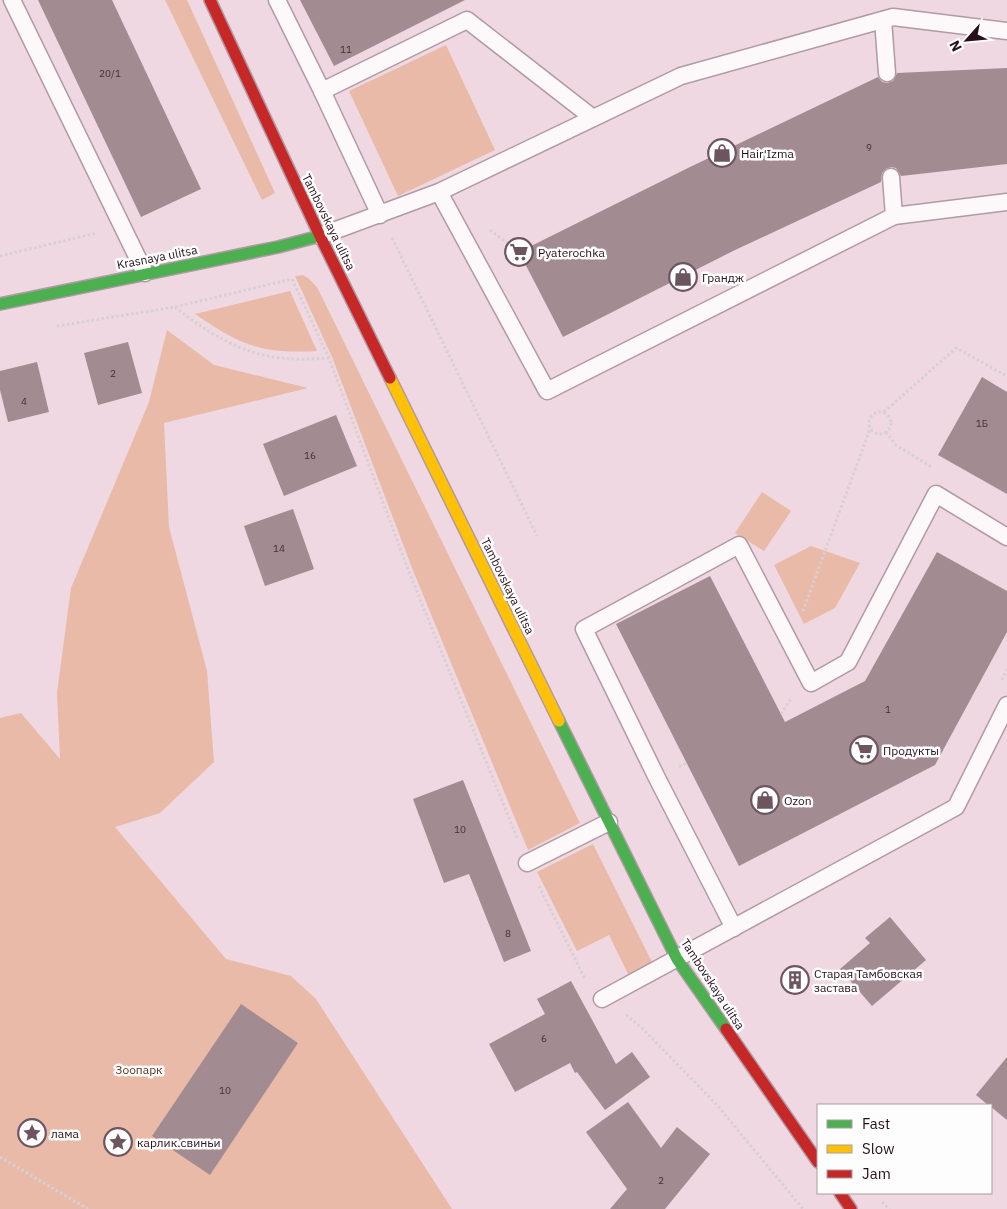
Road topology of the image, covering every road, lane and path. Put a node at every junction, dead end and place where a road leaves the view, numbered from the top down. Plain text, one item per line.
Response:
1 (12, 0) edge
2 (210, 0) edge
3 (277, 0) edge
4 (883, 20) junction
5 (1007, 31) edge
6 (887, 73) dead end
7 (322, 91) junction
8 (593, 118) junction
9 (891, 177) dead end
10 (439, 192) junction
11 (1007, 202) edge
12 (380, 215) junction
13 (894, 216) junction
14 (100, 232) dead end
15 (320, 236) junction
16 (507, 242) dead end
17 (519, 252) dead end
18 (0, 256) edge
19 (145, 273) junction
20 (0, 304) edge
21 (175, 307) junction
22 (49, 328) dead end
23 (329, 358) junction
24 (1007, 376) edge
25 (884, 412) junction
26 (870, 429) junction
27 (537, 536) dead end
28 (1007, 537) edge
29 (791, 643) junction
30 (1007, 669) edge
31 (998, 686) dead end
32 (1007, 705) edge
33 (609, 822) junction
34 (527, 863) junction
35 (734, 928) junction
36 (677, 959) junction
37 (602, 999) junction
38 (0, 1157) edge
39 (817, 1161) edge
40 (841, 1194) edge
41 (88, 1209) edge
42 (803, 1209) edge
43 (852, 1209) edge

1 - 19 lane
2 - 15 main road, Tambovskaya ulitsa
3 - 7 lane
4 - 5 lane
4 - 6 lane
4 - 8 lane
7 - 8 lane
7 - 12 lane
8 - 10 lane
9 - 13 lane
10 - 12 lane
10 - 13 lane
11 - 13 lane
12 - 15 lane
12 - 27 path
14 - 18 path
15 - 19 main road, Krasnaya ulitsa
15 - 33 main road, Tambovskaya ulitsa
16 - 17 path
19 - 20 main road, Krasnaya ulitsa
21 - 22 path
21 - 23 path
21 - 23 path
23 - 34 path
24 - 25 path
25 - 26 path
25 - 26 path
26 - 29 path
28 - 29 lane
29 - 35 lane
30 - 31 path
32 - 35 lane
33 - 34 lane
33 - 36 main road, Tambovskaya ulitsa
34 - 37 path
35 - 36 lane
36 - 37 lane
36 - 39 main road, Tambovskaya ulitsa
37 - 42 path
38 - 41 path
40 - 43 main road

